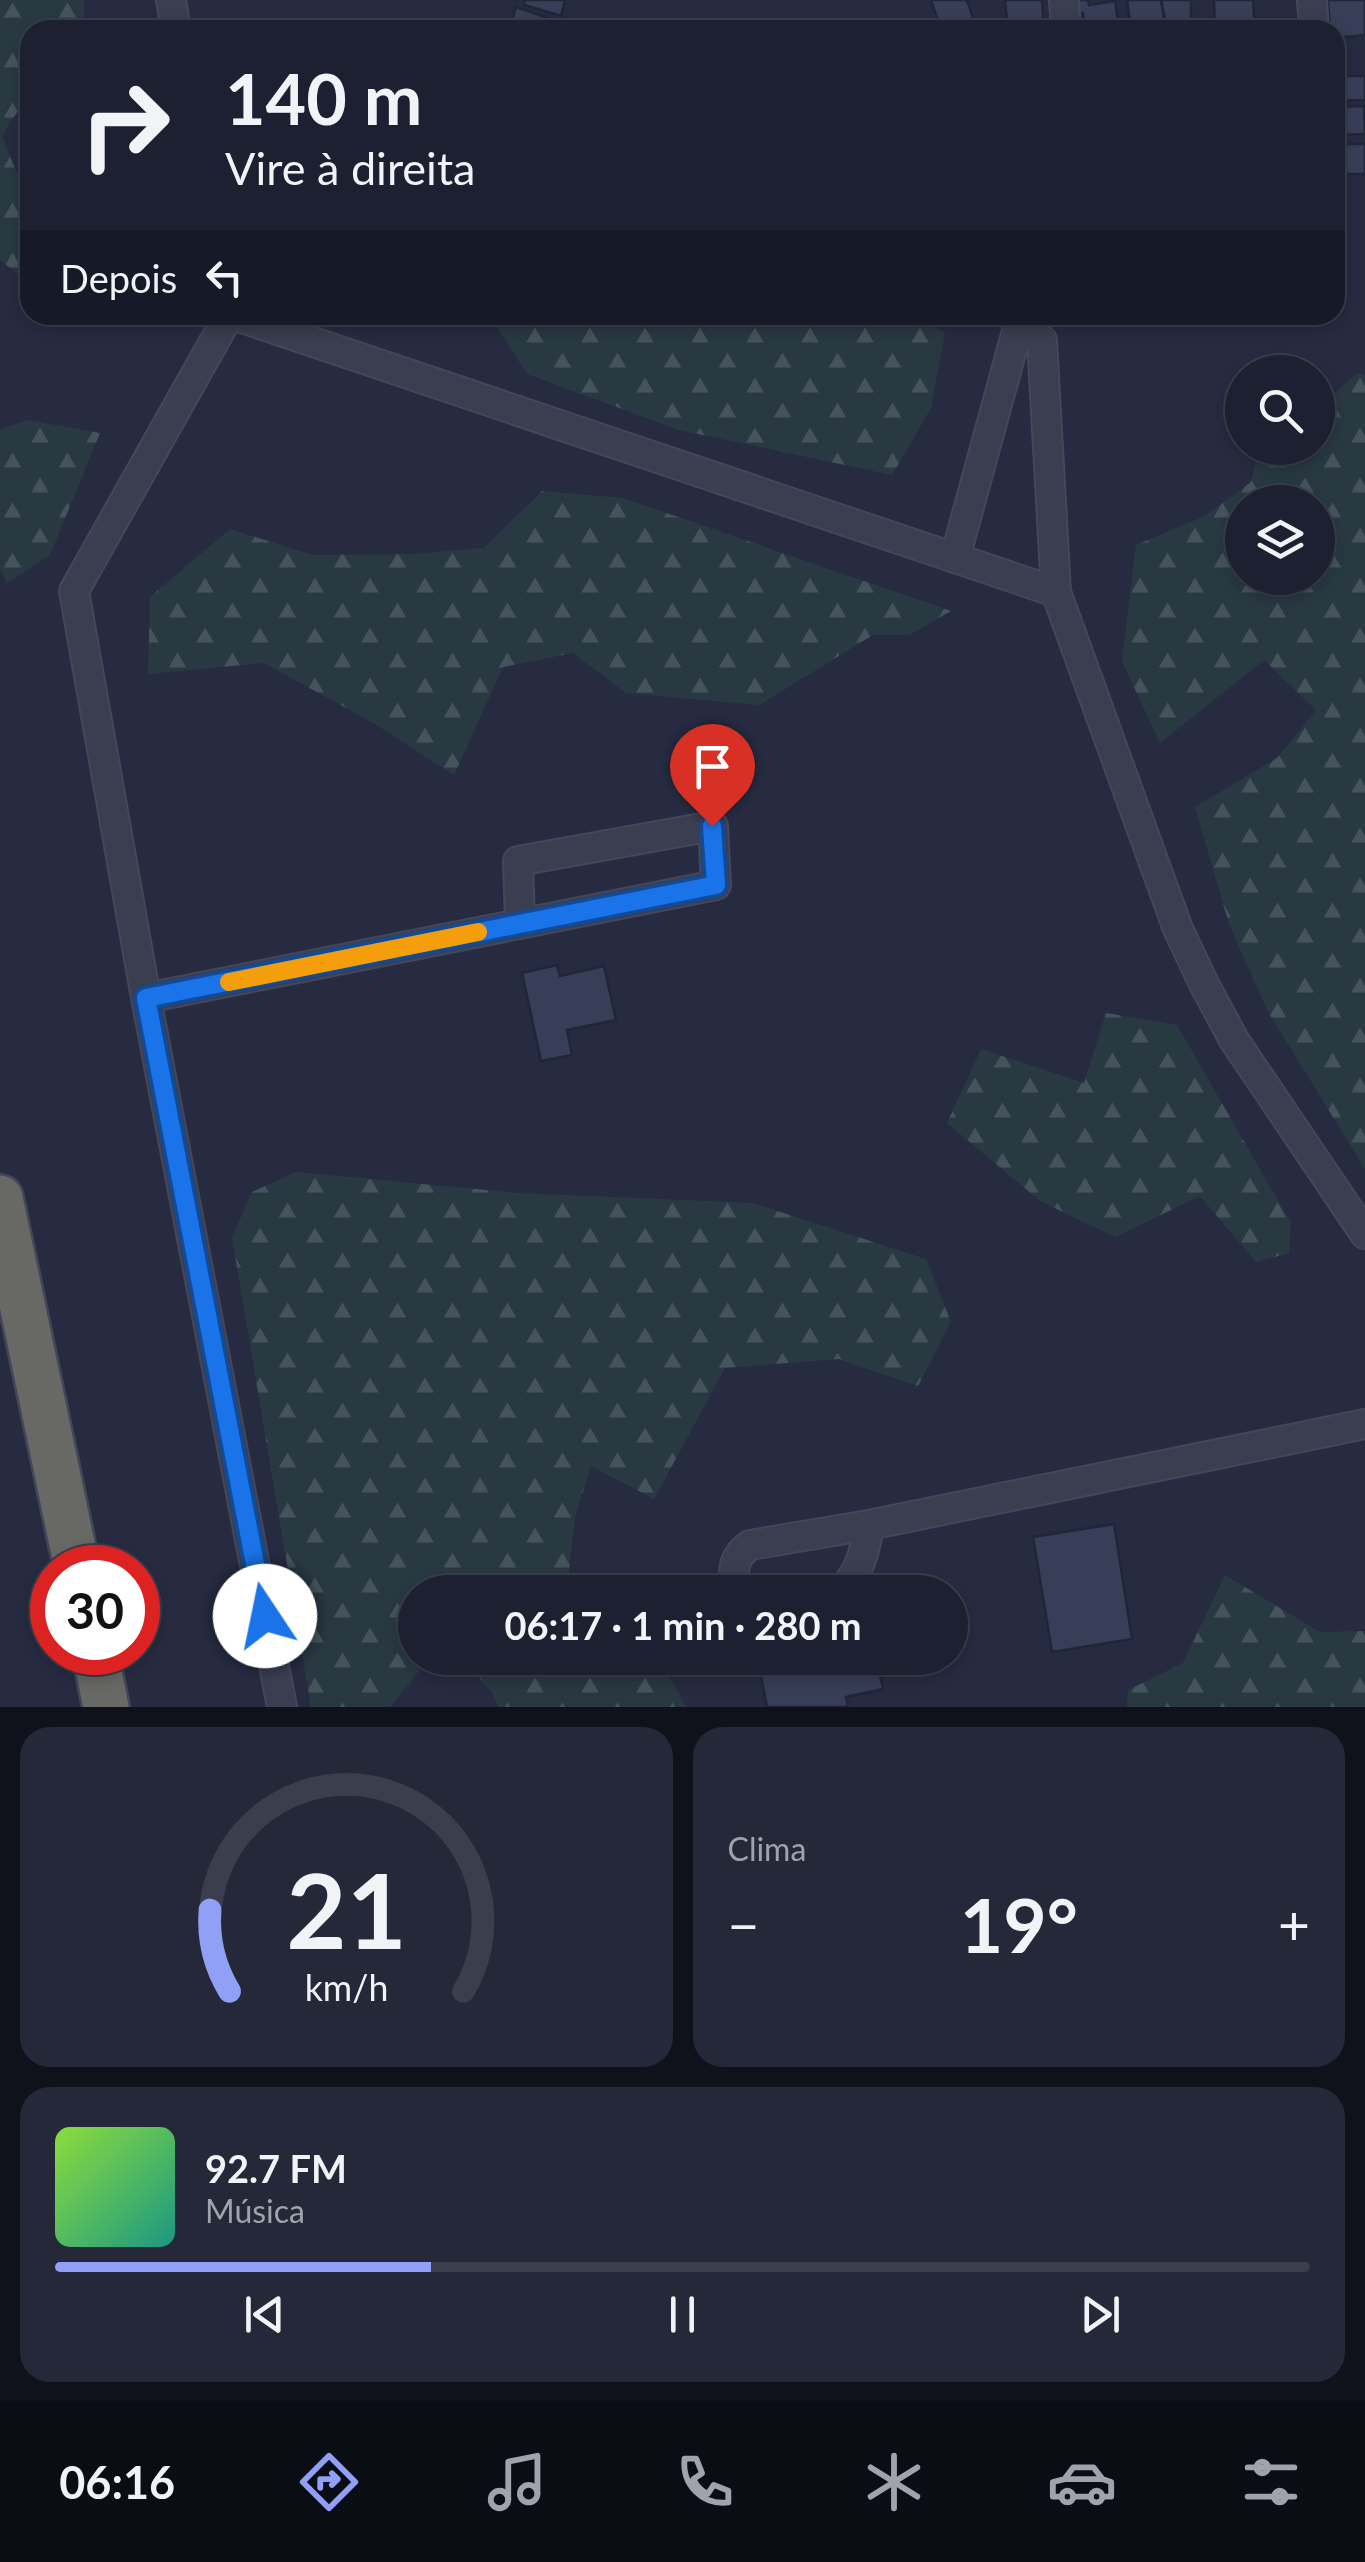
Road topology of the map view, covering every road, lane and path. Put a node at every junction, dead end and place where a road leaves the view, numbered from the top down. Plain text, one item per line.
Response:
1 (225, 325) edge
2 (261, 325) edge
3 (954, 558) junction
4 (1056, 592) junction
5 (520, 924) junction
6 (146, 998) junction
7 (0, 1198) edge
8 (1365, 1234) edge
9 (1365, 1424) edge
10 (869, 1524) junction
11 (72, 1545) edge
12 (734, 1575) edge
13 (855, 1575) edge
14 (100, 1675) edge
15 (106, 1707) edge
16 (282, 1707) edge

1 - 6 street
2 - 3 street
3 - 4 street
3 - 4 street
4 - 8 street
5 - 5 street
5 - 6 street
6 - 16 street
7 - 11 highway
9 - 10 street
10 - 12 street
10 - 13 street
14 - 15 highway

